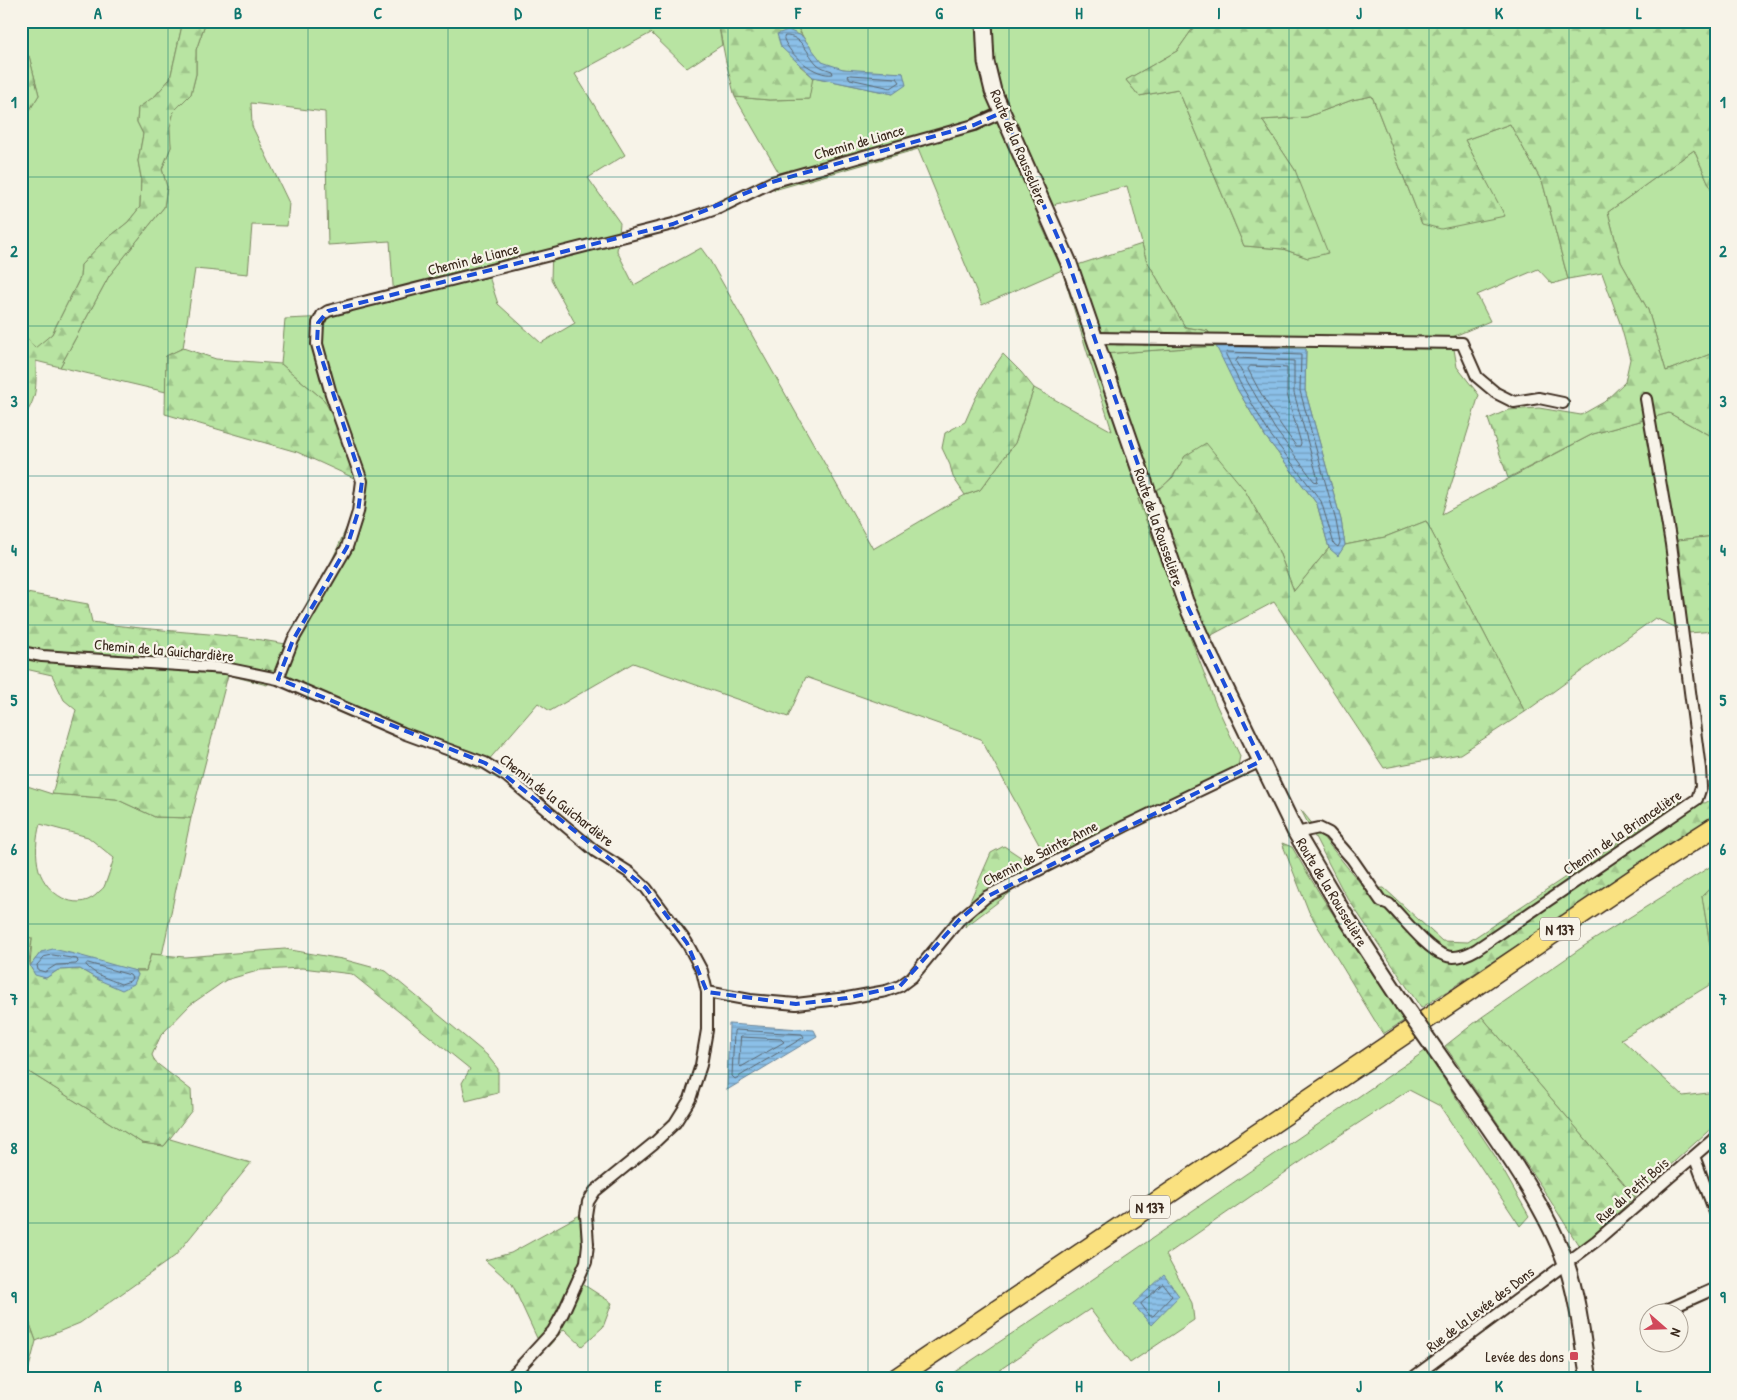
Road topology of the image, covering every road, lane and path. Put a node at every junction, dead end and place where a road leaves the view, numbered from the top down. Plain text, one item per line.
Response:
1 (984, 21) edge
2 (1002, 112) junction
3 (1094, 338) junction
4 (1646, 399) dead end
5 (1563, 403) dead end
6 (21, 652) edge
7 (278, 679) junction
8 (1261, 761) junction
9 (1716, 826) edge
10 (1296, 833) junction
11 (1716, 841) edge
12 (707, 992) junction
13 (1716, 1137) edge
14 (1694, 1156) junction
15 (1716, 1214) edge
16 (1566, 1264) junction
17 (1716, 1288) edge
18 (1684, 1302) edge
19 (509, 1379) edge
20 (895, 1379) edge
21 (917, 1379) edge
22 (1411, 1379) edge
23 (1589, 1379) edge

1 - 2 street, Route de la Rousselière
2 - 3 street, Route de la Rousselière
2 - 7 street, Chemin de Liance
3 - 5 street
3 - 8 street, Route de la Rousselière
4 - 10 street, Chemin de la Briancelière
6 - 7 street, Chemin de la Guichardière
7 - 12 street, Chemin de la Guichardière
8 - 10 street, Route de la Rousselière
8 - 12 street, Chemin de Sainte-Anne
9 - 20 highway, N 137
10 - 16 street, Route de la Rousselière, bridge
11 - 21 highway, N 137
12 - 19 street, Chemin de la Guichardière
13 - 14 street, Rue du Petit Bois
14 - 15 street
14 - 16 street, Rue du Petit Bois
16 - 22 street, Rue de la Levée des Dons
16 - 23 street, Route de la Rousselière
17 - 18 street

